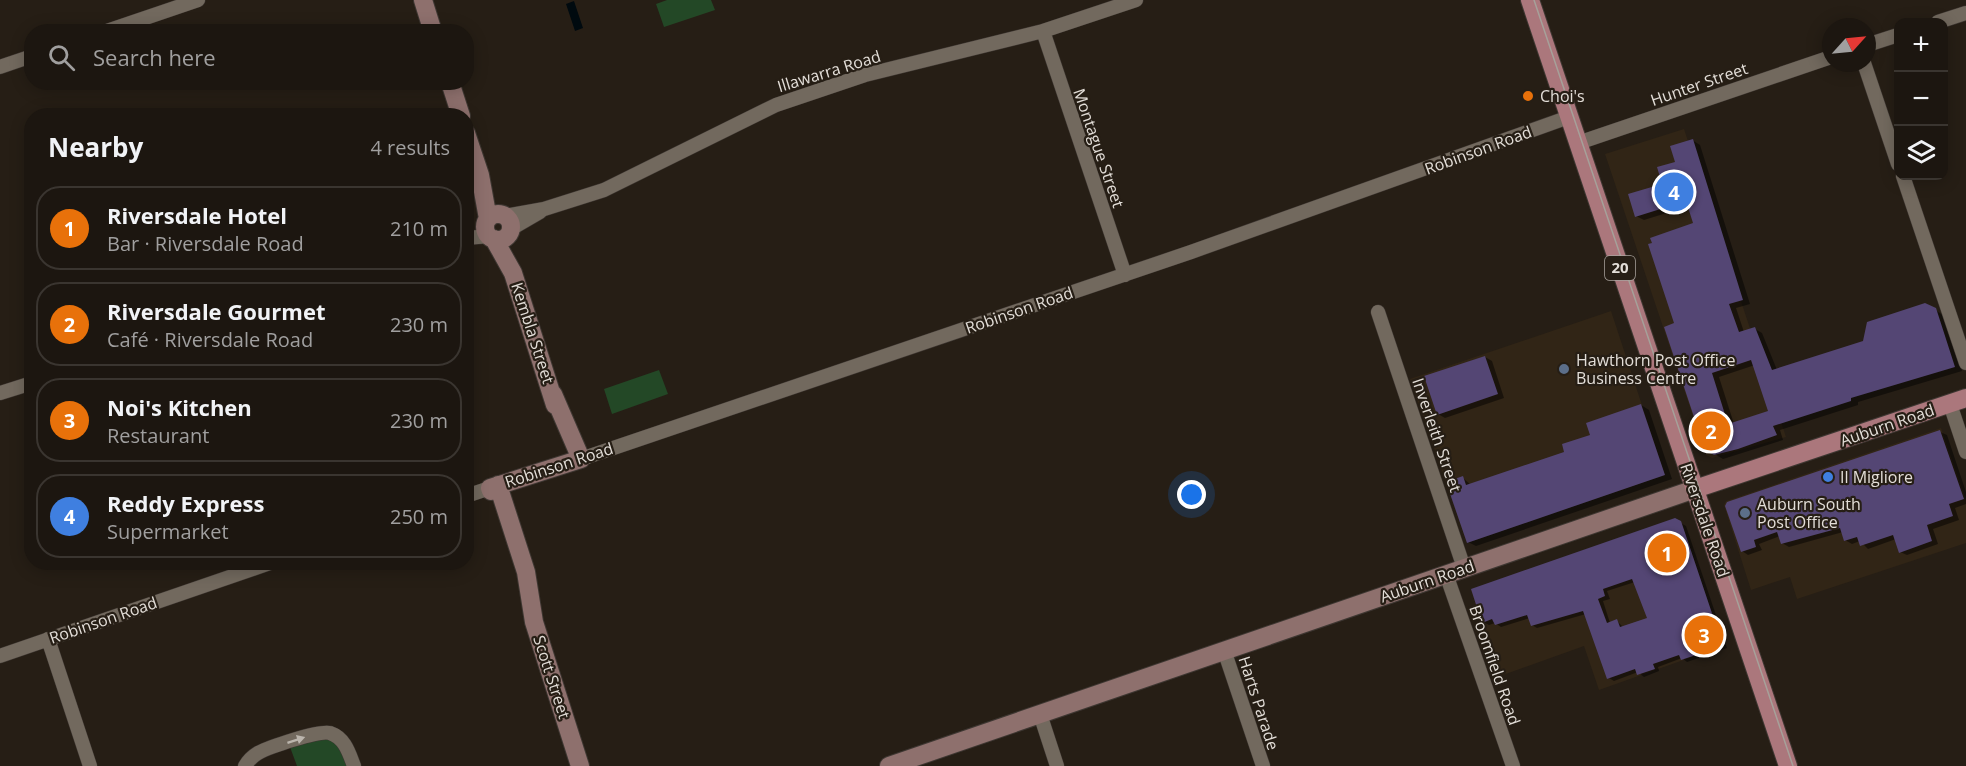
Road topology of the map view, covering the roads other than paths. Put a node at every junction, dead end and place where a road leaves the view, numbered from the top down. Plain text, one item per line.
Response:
1 (198, 0) edge
2 (423, 0) edge
3 (1136, 0) edge
4 (1530, 0) edge
5 (1964, 0) edge
6 (1966, 5) edge
7 (1966, 13) edge
8 (1948, 19) edge
9 (128, 24) edge
10 (430, 24) edge
11 (1043, 31) junction
12 (1894, 37) edge
13 (1876, 42) edge
14 (24, 59) edge
15 (1822, 60) edge
16 (0, 67) edge
17 (1867, 72) edge
18 (453, 90) edge
19 (458, 108) edge
20 (1569, 117) junction
21 (1578, 143) junction
22 (1894, 150) edge
23 (474, 158) edge
24 (1904, 180) edge
25 (497, 226) junction
26 (474, 231) edge
27 (474, 235) edge
28 (1125, 275) junction
29 (1378, 312) dead end
30 (1966, 363) edge
31 (24, 386) edge
32 (0, 393) edge
33 (1958, 401) edge
34 (1966, 452) edge
35 (574, 461) junction
36 (494, 486) junction
37 (1695, 489) junction
38 (474, 493) edge
39 (1464, 568) junction
40 (250, 570) edge
41 (1446, 574) junction
42 (48, 639) junction
43 (1224, 650) junction
44 (0, 656) edge
45 (1040, 714) junction
46 (90, 766) edge
47 (245, 766) edge
48 (354, 766) edge
49 (580, 766) edge
50 (889, 766) edge
51 (1057, 766) edge
52 (1263, 766) edge
53 (1512, 766) edge
54 (1788, 766) edge

1 - 9 street
2 - 10 main road
3 - 11 street, Illawarra Road
4 - 20 main road, Riversdale Road / 20
5 - 6 street
7 - 8 street
11 - 25 street, Illawarra Road
11 - 28 street, Montague Street
12 - 13 street
14 - 16 street
15 - 21 street, Hunter Street
17 - 22 street
18 - 19 main road
20 - 21 main road, Riversdale Road / 20
20 - 28 street, Robinson Road
21 - 37 main road, Riversdale Road / 20
23 - 25 main road, Kembla Street
24 - 30 street
25 - 26 street, Illawarra Road
25 - 27 street, Illawarra Road
25 - 35 main road, Kembla Street
28 - 35 street, Robinson Road
29 - 39 street, Inverleith Street
31 - 32 street
33 - 34 street
33 - 37 main road, Auburn Road
35 - 36 main road, Robinson Road
36 - 38 street, Robinson Road
36 - 49 main road, Scott Street
37 - 39 main road, Auburn Road
37 - 54 main road, Riversdale Road / 20
39 - 41 main road, Auburn Road
40 - 42 street, Robinson Road
41 - 43 main road, Auburn Road
41 - 53 street, Broomfield Road
42 - 44 street, Robinson Road
42 - 46 street
43 - 45 main road, Auburn Road
43 - 52 street, Harts Parade
45 - 50 main road, Auburn Road
45 - 51 street
47 -> 48 street

